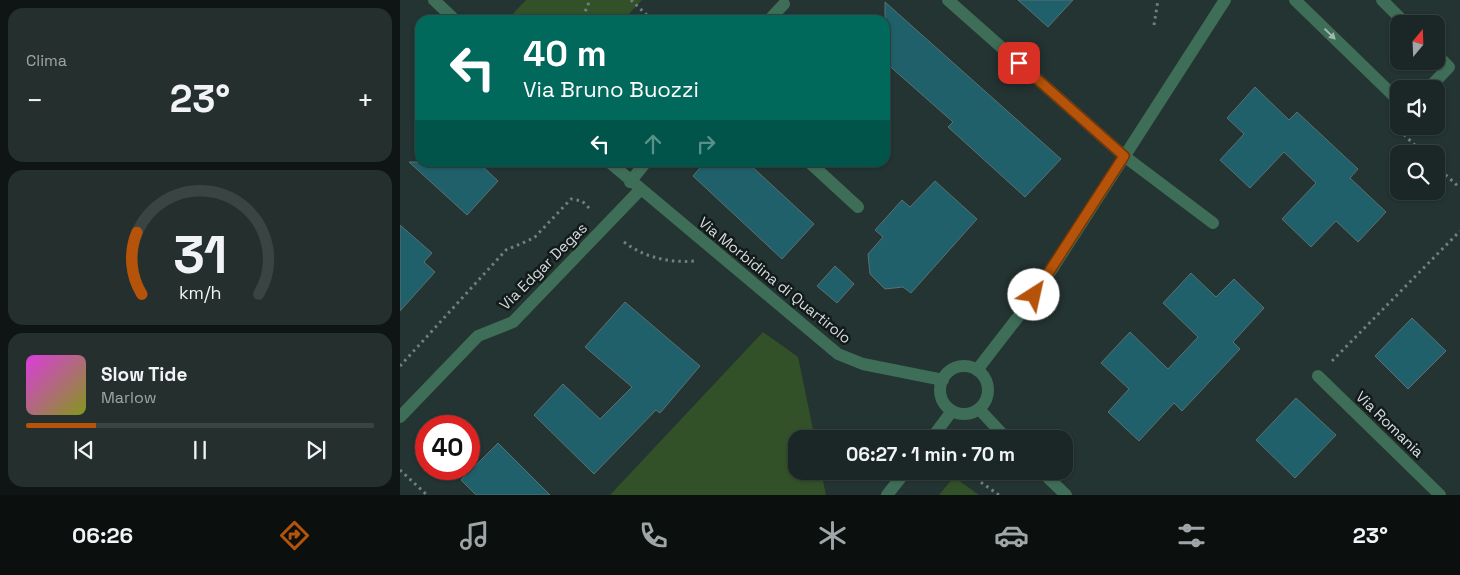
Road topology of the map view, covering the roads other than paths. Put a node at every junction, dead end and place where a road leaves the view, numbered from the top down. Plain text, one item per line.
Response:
1 (434, 0) edge
2 (948, 0) edge
3 (1226, 0) edge
4 (1295, 0) edge
5 (1382, 0) edge
6 (784, 4) dead end
7 (450, 15) edge
8 (774, 15) edge
9 (1397, 15) edge
10 (1445, 63) edge
11 (1437, 80) edge
12 (1390, 92) edge
13 (1124, 156) junction
14 (614, 167) edge
15 (644, 167) edge
16 (814, 167) edge
17 (635, 186) junction
18 (858, 207) dead end
19 (1213, 223) dead end
20 (977, 370) junction
21 (1318, 376) road end
22 (942, 380) junction
23 (979, 409) junction
24 (952, 411) junction
25 (400, 417) edge
26 (938, 430) edge
27 (999, 430) edge
28 (899, 480) edge
29 (1050, 480) edge
30 (887, 495) edge
31 (1066, 495) edge
32 (1440, 495) edge

1 - 7 street
2 - 13 street
3 - 13 street
4 -> 12 street
5 - 9 street
6 - 8 street
10 - 11 street
13 - 19 street
13 - 20 street
14 - 17 street, Via Morbidina di Quartirolo
15 - 17 street, Via Edgar Degas
16 - 18 street
17 - 22 street, Via Morbidina di Quartirolo
17 - 25 street, Via Edgar Degas
20 - 22 street
20 - 23 street
21 - 32 street, Via Romania
22 - 24 street
23 - 24 street
23 - 27 street
24 - 26 street
28 - 30 street
29 - 31 street

